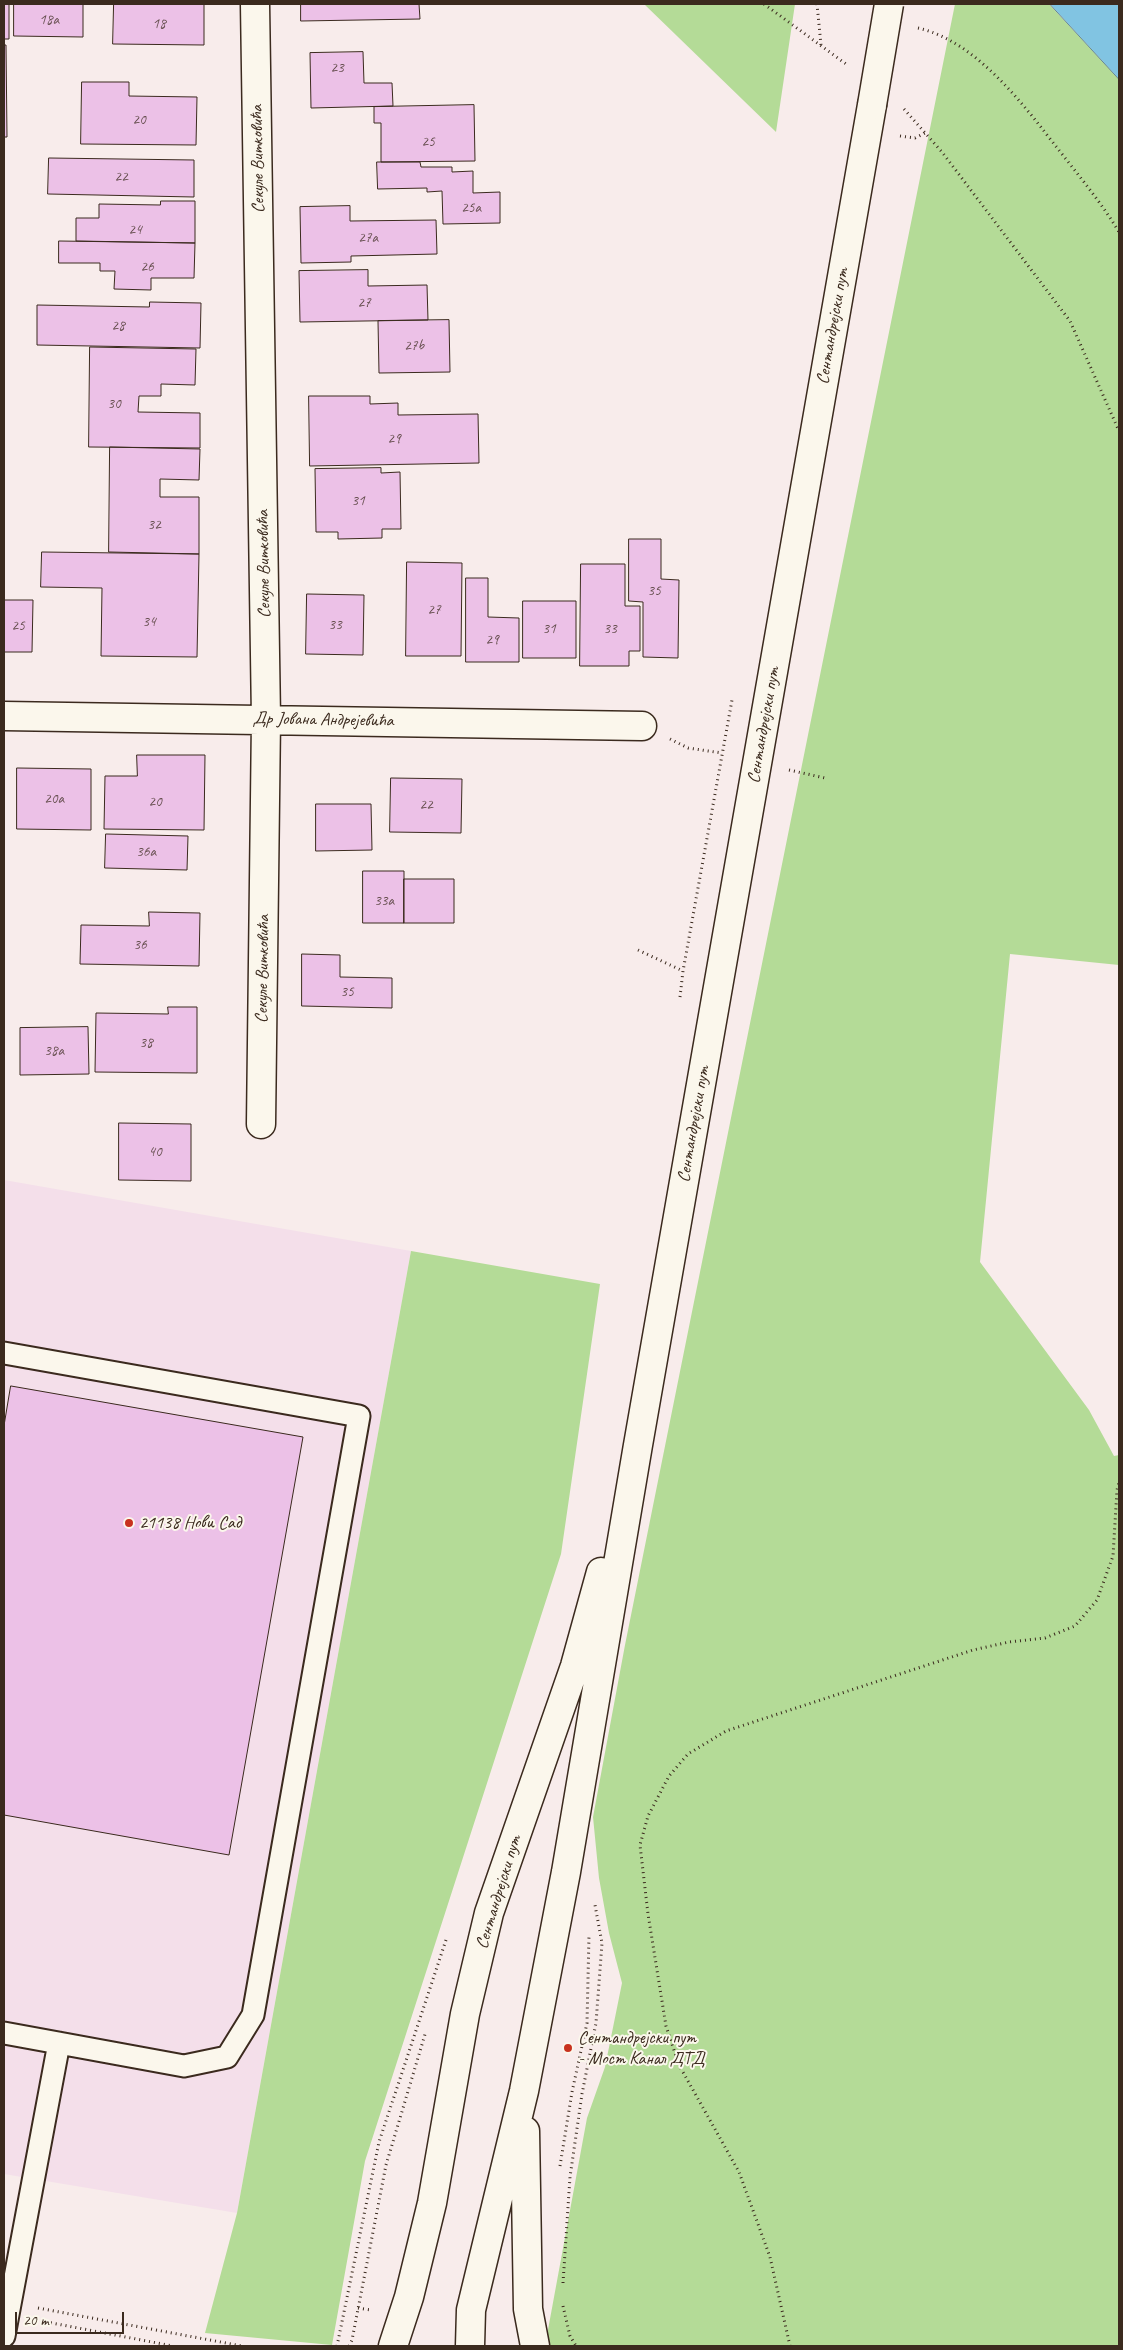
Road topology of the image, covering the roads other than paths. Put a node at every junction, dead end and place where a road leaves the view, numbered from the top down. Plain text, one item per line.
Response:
1 (255, 4) edge
2 (889, 4) edge
3 (4, 716) edge
4 (266, 719) junction
5 (642, 726) dead end
6 (262, 1124) dead end
7 (4, 1353) edge
8 (638, 1445) junction
9 (4, 2033) edge
10 (59, 2043) junction
11 (524, 2091) junction
12 (7, 2318) edge
13 (392, 2346) edge
14 (470, 2346) edge
15 (535, 2346) edge

1 - 4 main road, Секуле Витковића
2 - 8 main road, Сентандрејски пут, bridge
3 - 4 main road, Др Јована Андрејевића
4 - 5 main road, Др Јована Андрејевића
4 - 6 main road, Секуле Витковића
7 - 10 lane
8 - 11 main road, Сентандрејски пут
8 - 13 main road, Сентандрејски пут
9 - 10 lane
10 - 12 lane
11 - 14 main road, Сентандрејски пут
11 - 15 main road

